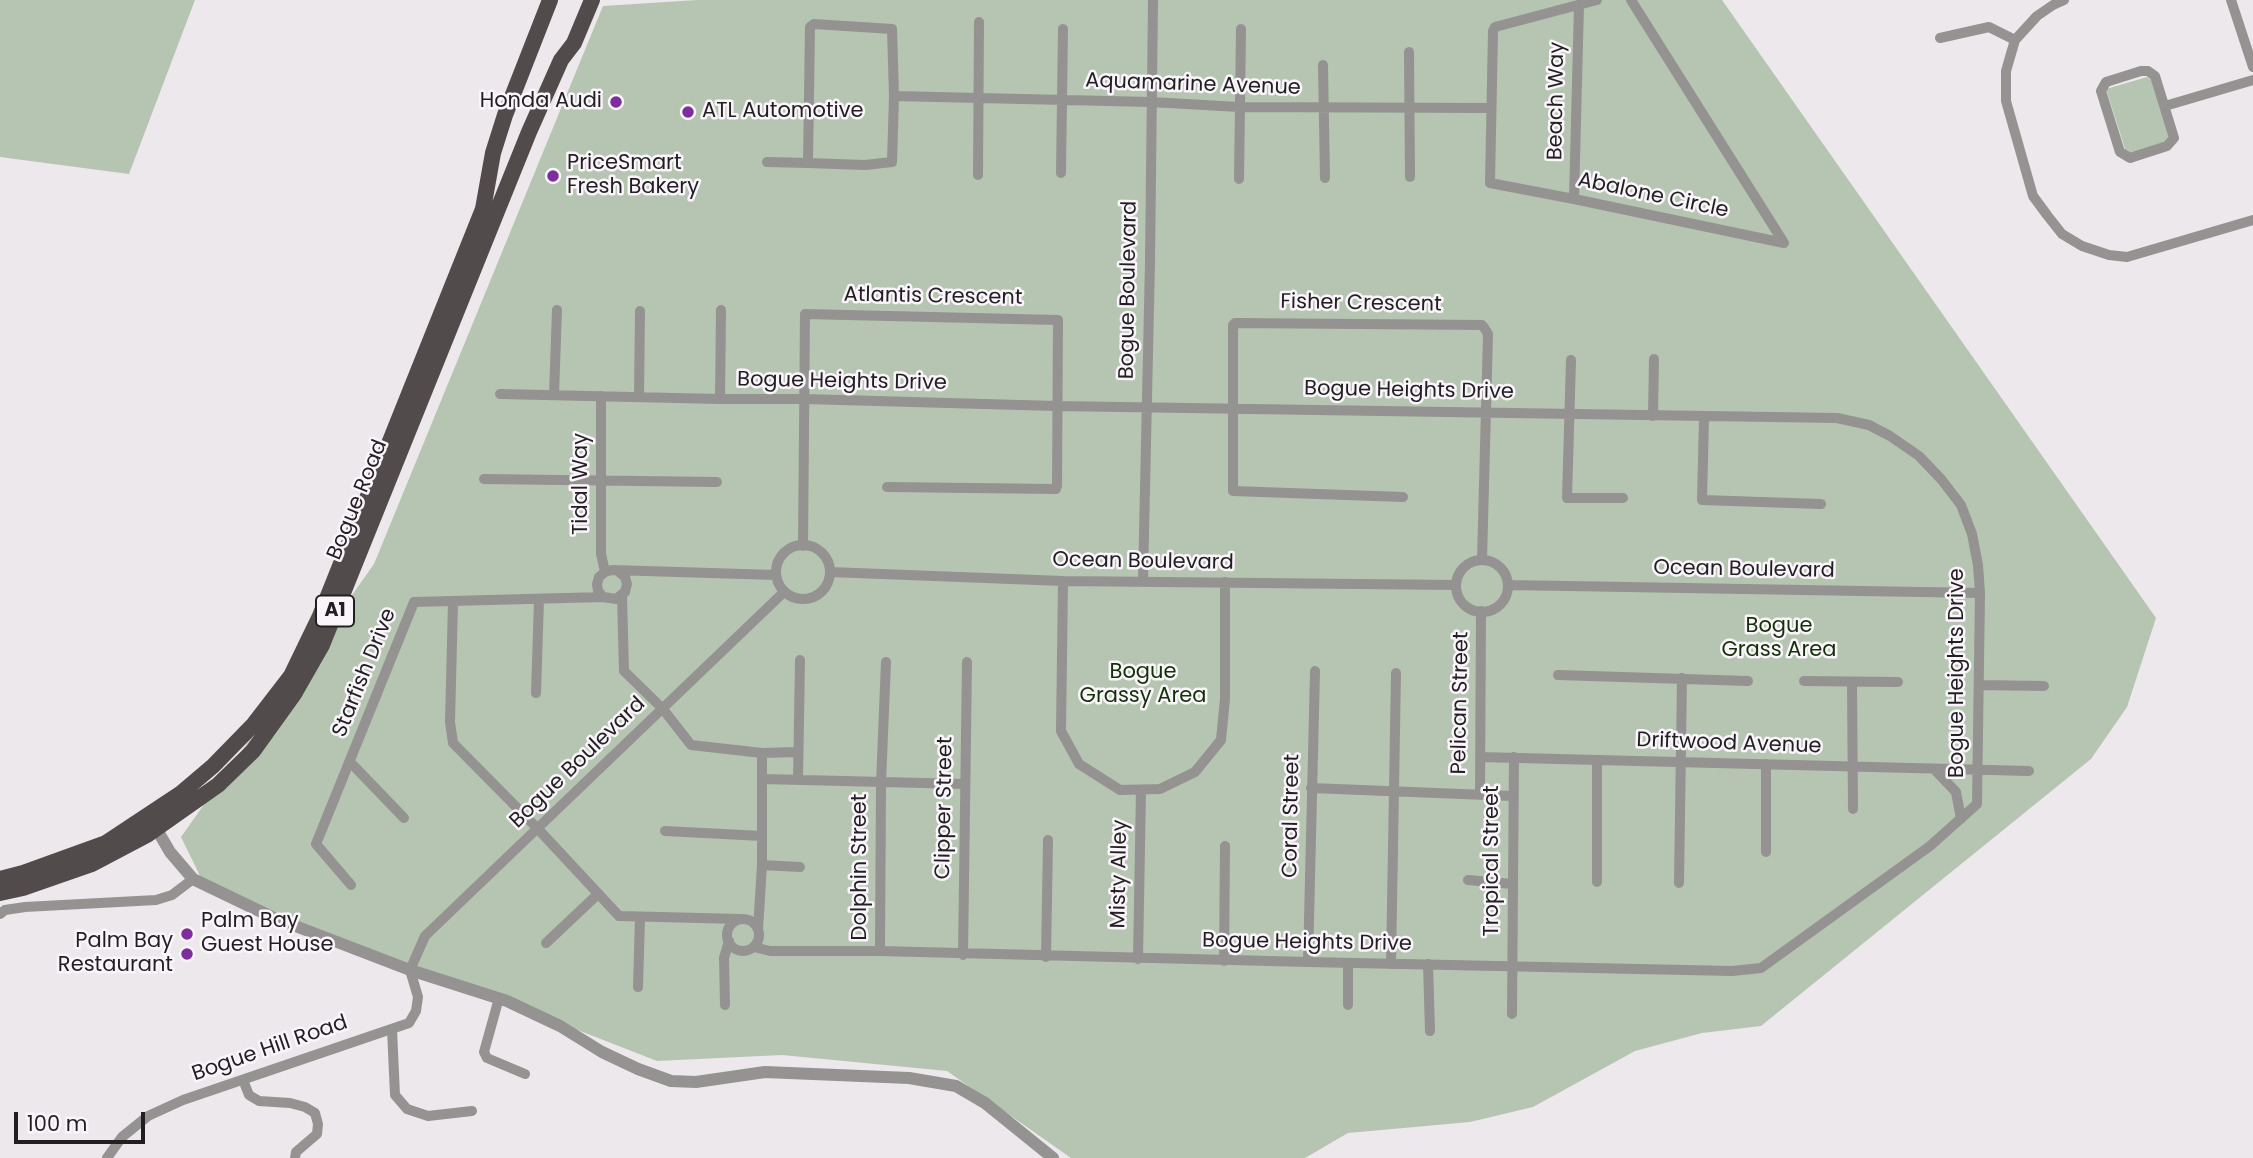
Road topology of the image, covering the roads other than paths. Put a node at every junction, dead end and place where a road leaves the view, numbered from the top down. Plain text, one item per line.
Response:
1 (551, 0) edge
2 (592, 0) edge
3 (1153, 0) edge
4 (1597, 0) edge
5 (1631, 0) edge
6 (2064, 0) edge
7 (2231, 0) edge
8 (1578, 5) junction
9 (979, 22) dead end
10 (1063, 29) dead end
11 (1241, 29) dead end
12 (1940, 38) dead end
13 (2015, 40) junction
14 (1409, 52) dead end
15 (1323, 65) dead end
16 (2253, 67) edge
17 (2253, 80) edge
18 (894, 96) junction
19 (978, 100) junction
20 (1062, 100) junction
21 (1151, 102) junction
22 (1410, 106) junction
23 (2165, 106) junction
24 (1239, 107) junction
25 (1323, 108) junction
26 (1491, 108) junction
27 (767, 162) dead end
28 (808, 163) junction
29 (1061, 173) dead end
30 (978, 175) dead end
31 (1410, 177) dead end
32 (1325, 178) dead end
33 (1239, 179) dead end
34 (1574, 199) junction
35 (2253, 220) edge
36 (557, 310) dead end
37 (721, 310) dead end
38 (640, 311) dead end
39 (1654, 359) dead end
40 (1571, 360) dead end
41 (499, 394) dead end
42 (554, 395) junction
43 (601, 396) junction
44 (639, 397) junction
45 (805, 398) junction
46 (720, 399) junction
47 (1056, 406) junction
48 (1146, 407) junction
49 (1233, 407) junction
50 (1486, 412) junction
51 (1569, 414) junction
52 (1653, 416) junction
53 (1703, 417) junction
54 (485, 479) dead end
55 (601, 481) junction
56 (717, 482) dead end
57 (887, 487) dead end
58 (1402, 496) dead end
59 (1623, 498) dead end
60 (1821, 505) dead end
61 (803, 546) junction
62 (1482, 560) junction
63 (605, 572) junction
64 (619, 572) junction
65 (830, 572) junction
66 (776, 575) junction
67 (1143, 580) junction
68 (1063, 581) junction
69 (1226, 582) junction
70 (1456, 585) junction
71 (1508, 585) junction
72 (784, 592) junction
73 (1980, 593) junction
74 (622, 596) junction
75 (603, 597) junction
76 (539, 600) junction
77 (453, 602) junction
78 (1481, 611) junction
79 (800, 660) dead end
80 (886, 662) dead end
81 (967, 662) dead end
82 (1315, 671) dead end
83 (1396, 673) dead end
84 (1558, 675) dead end
85 (1682, 678) junction
86 (1748, 681) dead end
87 (1804, 681) dead end
88 (1852, 682) junction
89 (1898, 682) dead end
90 (1979, 685) junction
91 (2044, 686) dead end
92 (536, 693) dead end
93 (663, 709) junction
94 (798, 752) junction
95 (762, 753) junction
96 (1480, 757) junction
97 (1514, 757) junction
98 (1597, 760) junction
99 (350, 762) junction
100 (1681, 762) junction
101 (1766, 764) junction
102 (1853, 767) junction
103 (1977, 769) junction
104 (1936, 770) junction
105 (2029, 771) dead end
106 (762, 779) junction
107 (798, 780) junction
108 (881, 783) junction
109 (964, 784) junction
110 (1311, 788) junction
111 (1141, 790) junction
112 (1395, 792) junction
113 (1480, 794) junction
114 (1512, 796) junction
115 (1853, 809) dead end
116 (404, 818) dead end
117 (1961, 819) junction
118 (152, 822) junction
119 (538, 829) junction
120 (665, 831) dead end
121 (762, 836) junction
122 (1048, 840) dead end
123 (1225, 846) dead end
124 (1766, 852) dead end
125 (761, 865) junction
126 (800, 867) dead end
127 (0, 878) edge
128 (193, 879) junction
129 (1468, 880) dead end
130 (1597, 882) dead end
131 (1679, 883) dead end
132 (1512, 884) junction
133 (351, 885) dead end
134 (0, 893) edge
135 (598, 894) junction
136 (760, 912) junction
137 (0, 914) edge
138 (640, 917) junction
139 (717, 918) junction
140 (745, 919) junction
141 (759, 931) junction
142 (731, 940) junction
143 (546, 943) dead end
144 (754, 947) junction
145 (770, 951) junction
146 (880, 951) junction
147 (963, 955) junction
148 (1046, 957) junction
149 (1138, 959) junction
150 (1224, 961) junction
151 (1308, 962) junction
152 (1348, 963) junction
153 (1391, 964) junction
154 (1428, 964) junction
155 (1512, 965) junction
156 (410, 970) junction
157 (638, 987) dead end
158 (499, 998) junction
159 (1348, 1004) dead end
160 (725, 1005) dead end
161 (1512, 1014) dead end
162 (392, 1029) junction
163 (1430, 1031) dead end
164 (525, 1074) dead end
165 (243, 1080) junction
166 (472, 1111) dead end
167 (107, 1158) edge
168 (295, 1158) edge
169 (1053, 1158) edge

1 - 118 main road, Bogue Road / A1
2 - 118 main road, Bogue Road / A1
3 - 21 street, Bogue Boulevard
4 - 8 street, Abalone Circle
5 - 34 street, Abalone Circle
6 - 13 street
7 - 16 street
8 - 26 street, Abalone Circle
8 - 34 street, Beach Way
9 - 19 street
10 - 20 street
11 - 24 street
12 - 13 street
13 - 35 street
14 - 22 street
15 - 25 street
17 - 23 street
18 - 19 street, Aquamarine Avenue
18 - 28 street
18 - 28 street
19 - 20 street, Aquamarine Avenue
19 - 30 street
20 - 21 street, Aquamarine Avenue
20 - 29 street
21 - 24 street, Aquamarine Avenue
21 - 48 street, Bogue Boulevard
22 - 25 street, Aquamarine Avenue
22 - 26 street, Aquamarine Avenue
22 - 31 street
23 - 23 street
24 - 25 street, Aquamarine Avenue
24 - 33 street
25 - 32 street
26 - 34 street, Abalone Circle
27 - 28 street
36 - 42 street
37 - 46 street
38 - 44 street
39 - 52 street
40 - 51 street
41 - 42 street, Bogue Heights Drive
42 - 43 street, Bogue Heights Drive
43 - 44 street, Bogue Heights Drive
43 - 55 street, Tidal Way
44 - 46 street, Bogue Heights Drive
45 - 46 street, Bogue Heights Drive
45 - 47 street, Bogue Heights Drive
45 - 47 street, Atlantis Crescent
45 - 61 street
47 - 48 street, Bogue Heights Drive
47 - 57 street
48 - 49 street, Bogue Heights Drive
48 - 67 street, Bogue Boulevard
49 - 50 street, Bogue Heights Drive
49 - 50 street, Fisher Crescent
49 - 58 street
50 - 51 street, Bogue Heights Drive
50 - 62 street
51 - 52 street, Bogue Heights Drive
51 - 59 street
52 - 53 street, Bogue Heights Drive
53 - 60 street
53 - 73 street, Bogue Heights Drive
54 - 55 street
55 - 56 street
55 - 63 street, Tidal Way
61 - 65 street
61 - 66 street
62 - 70 street
62 - 71 street
63 - 64 street
63 - 75 street
64 - 66 street
64 - 74 street
65 - 68 street, Ocean Boulevard
65 - 72 street
66 - 72 street
67 - 68 street, Ocean Boulevard
67 - 69 street, Ocean Boulevard
68 - 111 street
69 - 70 street, Ocean Boulevard
69 - 111 street
70 - 78 street
71 - 73 street, Ocean Boulevard
71 - 78 street
72 - 93 street, Bogue Boulevard
73 - 90 street, Bogue Heights Drive
74 - 75 street
74 - 93 street
75 - 76 street, Starfish Drive
76 - 77 street, Starfish Drive
76 - 92 street
77 - 99 street, Starfish Drive
77 - 119 street
78 - 96 street, Pelican Street
79 - 94 street
80 - 108 street, Dolphin Street
81 - 109 street, Clipper Street
82 - 110 street, Coral Street
83 - 112 street
84 - 85 street
85 - 86 street
85 - 100 street
87 - 88 street
88 - 89 street
88 - 102 street
90 - 91 street
90 - 103 street, Bogue Heights Drive
93 - 95 street
93 - 119 street, Bogue Boulevard
94 - 95 street
94 - 107 street
95 - 106 street
96 - 97 street, Driftwood Avenue
96 - 113 street, Pelican Street
97 - 98 street, Driftwood Avenue
97 - 114 street, Tropical Street
98 - 100 street, Driftwood Avenue
98 - 130 street
99 - 116 street
99 - 133 street, Starfish Drive
100 - 101 street, Driftwood Avenue
100 - 131 street
101 - 102 street, Driftwood Avenue
101 - 124 street
102 - 104 street, Driftwood Avenue
102 - 115 street
103 - 104 street, Driftwood Avenue
103 - 105 street, Driftwood Avenue
103 - 117 street, Bogue Heights Drive
104 - 117 street, Bogue Heights Drive
106 - 107 street
106 - 121 street
107 - 108 street
108 - 109 street
108 - 146 street, Dolphin Street
109 - 147 street, Clipper Street
110 - 112 street
110 - 151 street, Coral Street
111 - 149 street, Misty Alley
112 - 113 street
112 - 153 street
113 - 114 street
114 - 132 street, Tropical Street
117 - 155 street, Bogue Heights Drive
118 - 127 main road, Bogue Road / A1
118 - 128 street
118 - 134 main road, Bogue Road / A1
119 - 135 street
119 - 156 street, Bogue Boulevard
120 - 121 street
121 - 125 street
122 - 148 street
123 - 150 street
125 - 126 street
125 - 136 street
128 - 137 street
128 - 156 street
129 - 132 street
132 - 155 street, Tropical Street
135 - 138 street
135 - 143 street
136 - 140 street
136 - 141 street
138 - 139 street
138 - 157 street
139 - 140 street
139 - 142 street
140 - 141 street
140 - 142 street
141 - 144 street
141 - 145 street
142 - 144 street
142 - 160 street
144 - 145 street, Bogue Heights Drive
145 - 146 street, Bogue Heights Drive
146 - 147 street, Bogue Heights Drive
147 - 148 street, Bogue Heights Drive
148 - 149 street, Bogue Heights Drive
149 - 150 street, Bogue Heights Drive
150 - 151 street, Bogue Heights Drive
151 - 152 street, Bogue Heights Drive
152 - 153 street, Bogue Heights Drive
152 - 159 street
153 - 154 street, Bogue Heights Drive
154 - 155 street, Bogue Heights Drive
154 - 163 street
155 - 161 street, Tropical Street
156 - 158 street
156 - 162 street, Bogue Hill Road
158 - 164 street
158 - 169 street
162 - 165 street, Bogue Hill Road
162 - 166 street
165 - 167 street, Bogue Hill Road
165 - 168 street

